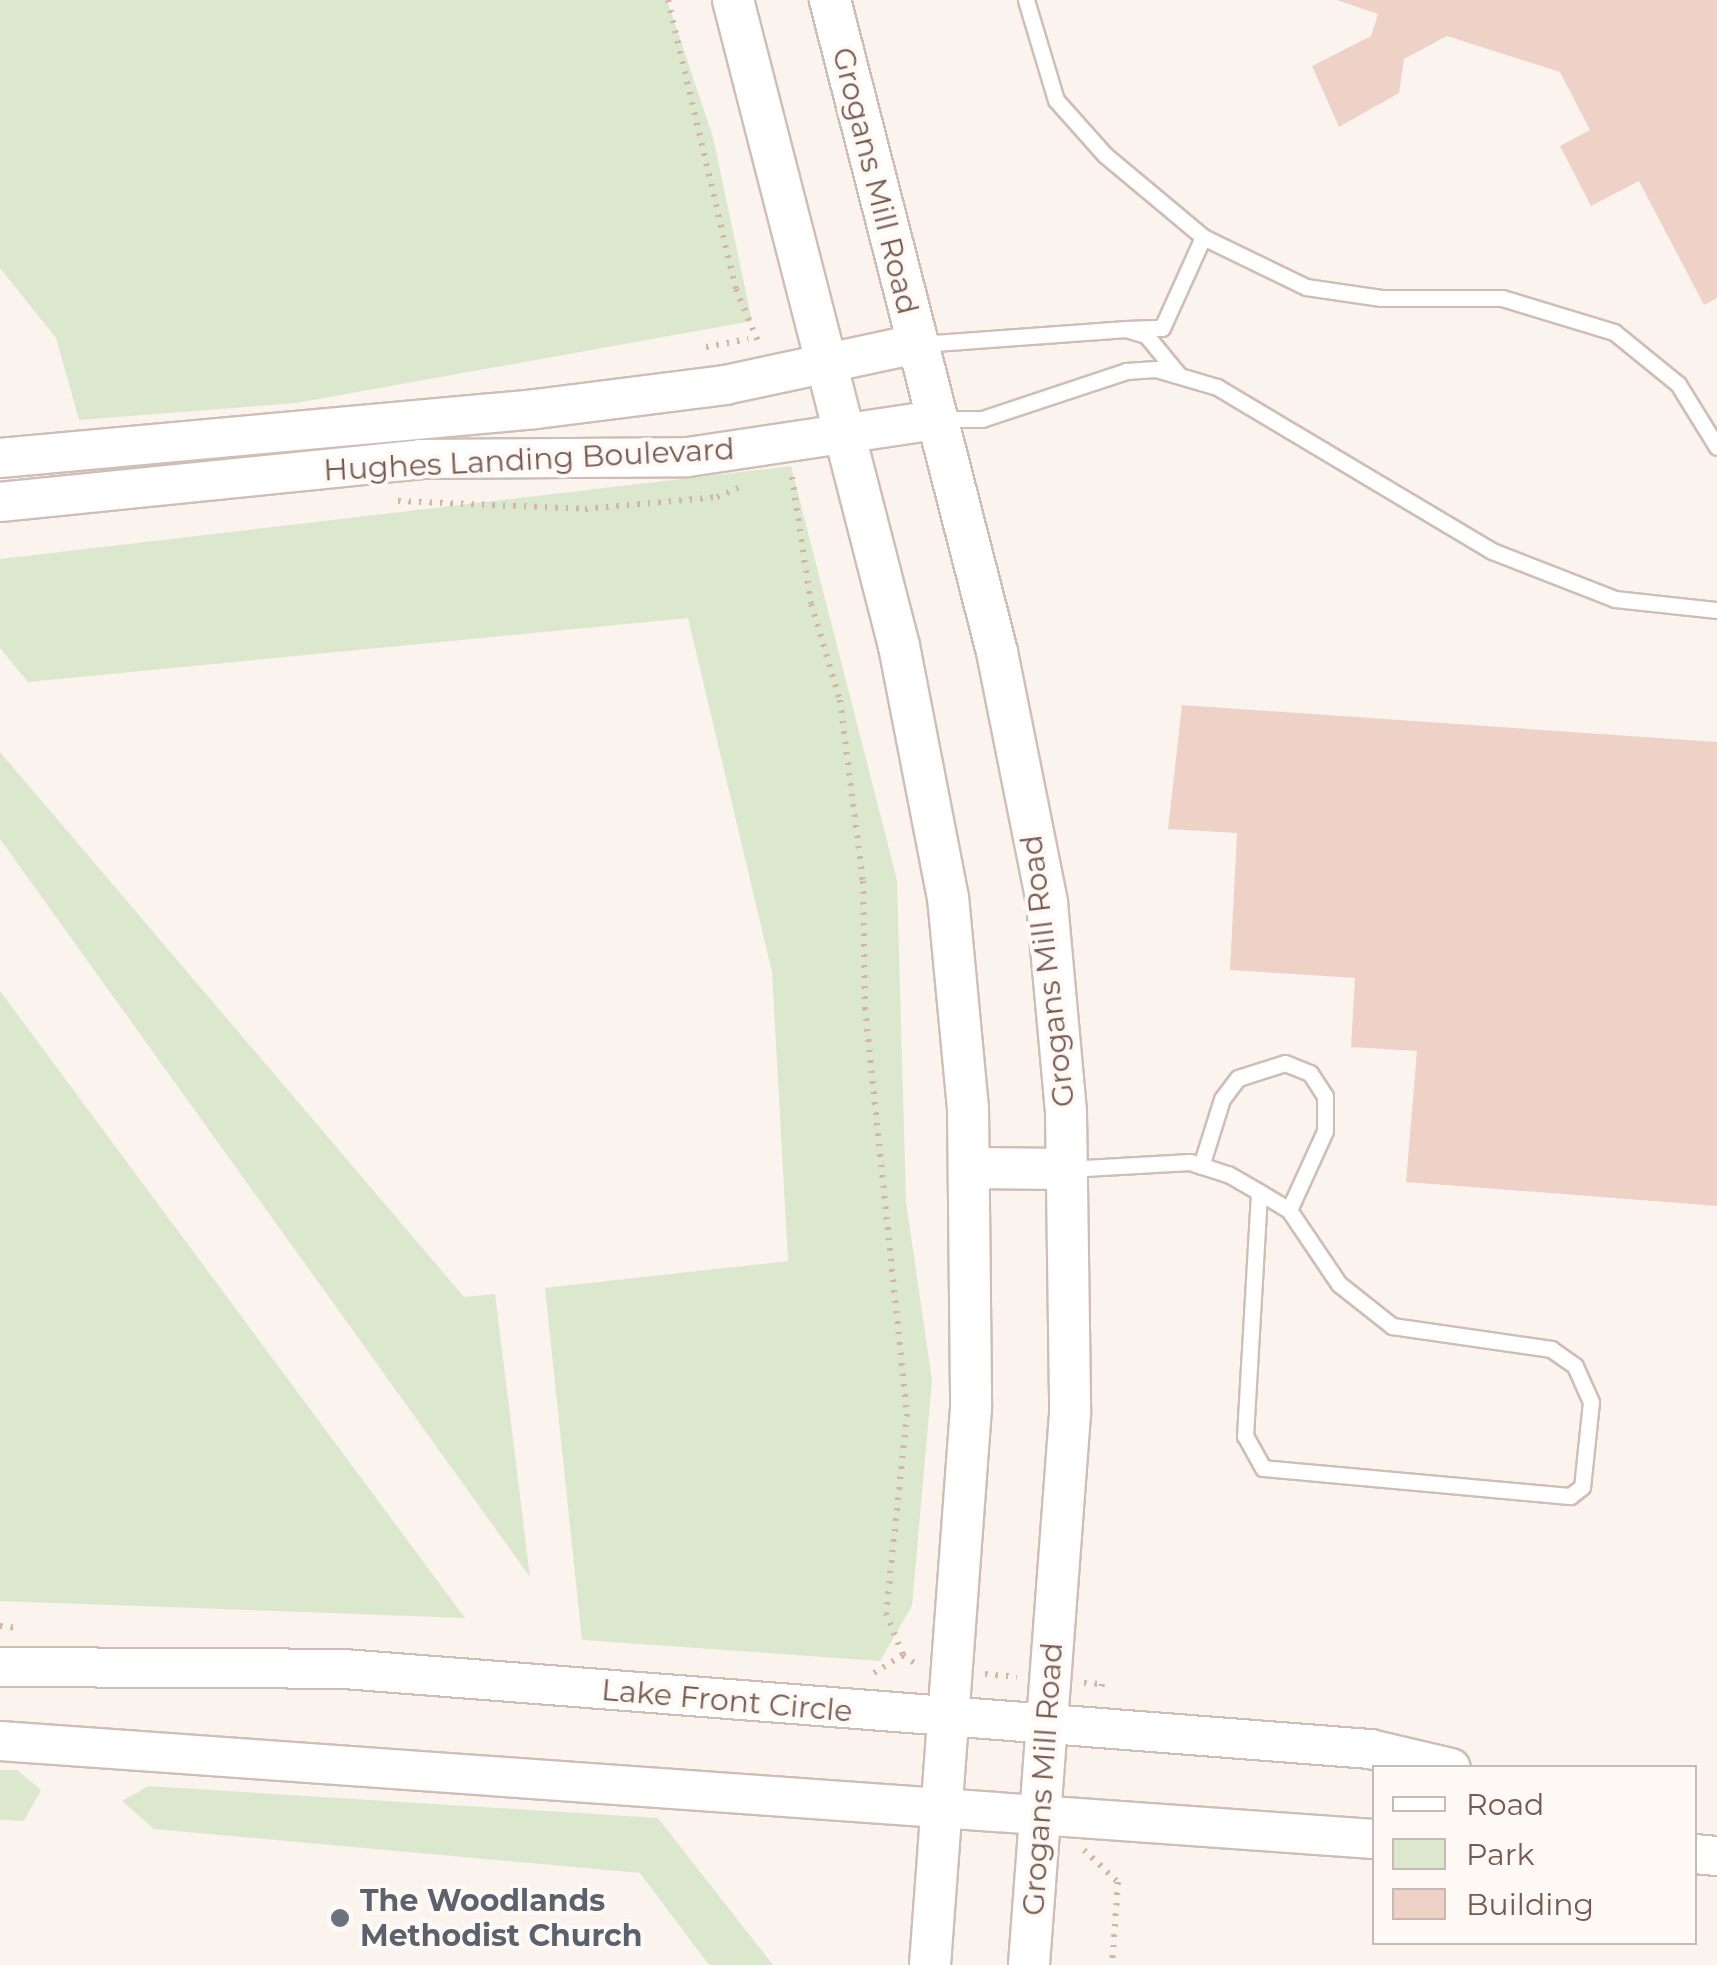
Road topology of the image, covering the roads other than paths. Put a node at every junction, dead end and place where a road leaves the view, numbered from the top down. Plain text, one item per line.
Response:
1 (733, 0) edge
2 (830, 0) edge
3 (1026, 0) edge
4 (1203, 237) junction
5 (1126, 329) junction
6 (916, 344) junction
7 (823, 364) junction
8 (1181, 376) junction
9 (936, 420) junction
10 (845, 438) junction
11 (1717, 447) edge
12 (0, 458) edge
13 (0, 502) edge
14 (1717, 610) edge
15 (1201, 1166) junction
16 (969, 1168) junction
17 (1067, 1170) junction
18 (1258, 1192) junction
19 (1289, 1210) junction
20 (0, 1667) edge
21 (936, 1718) junction
22 (1047, 1725) junction
23 (0, 1740) edge
24 (1438, 1765) edge
25 (941, 1808) junction
26 (1040, 1814) junction
27 (1372, 1839) edge
28 (930, 1965) edge
29 (1029, 1965) edge

1 - 7 main road
2 - 6 main road, Grogans Mill Road
3 - 4 lane
4 - 5 lane
4 - 11 lane
5 - 6 lane
5 - 8 lane
6 - 7 street, Hughes Landing Boulevard
6 - 9 main road, Grogans Mill Road
7 - 10 main road
7 - 12 street, Hughes Landing Boulevard
8 - 9 lane
8 - 14 lane
9 - 10 street, Hughes Landing Boulevard
9 - 17 main road, Grogans Mill Road
10 - 13 street, Hughes Landing Boulevard
10 - 16 main road
15 - 17 lane
15 - 18 lane
15 - 19 lane
16 - 17 main road
16 - 21 main road
17 - 22 main road, Grogans Mill Road
18 - 19 lane
18 - 19 lane
20 - 21 street, Lake Front Circle
21 - 22 street, Lake Front Circle
21 - 25 main road
22 - 24 street, Lake Front Circle
22 - 26 main road, Grogans Mill Road
23 - 25 street
25 - 26 street
25 - 28 main road
26 - 27 street
26 - 29 main road, Grogans Mill Road

